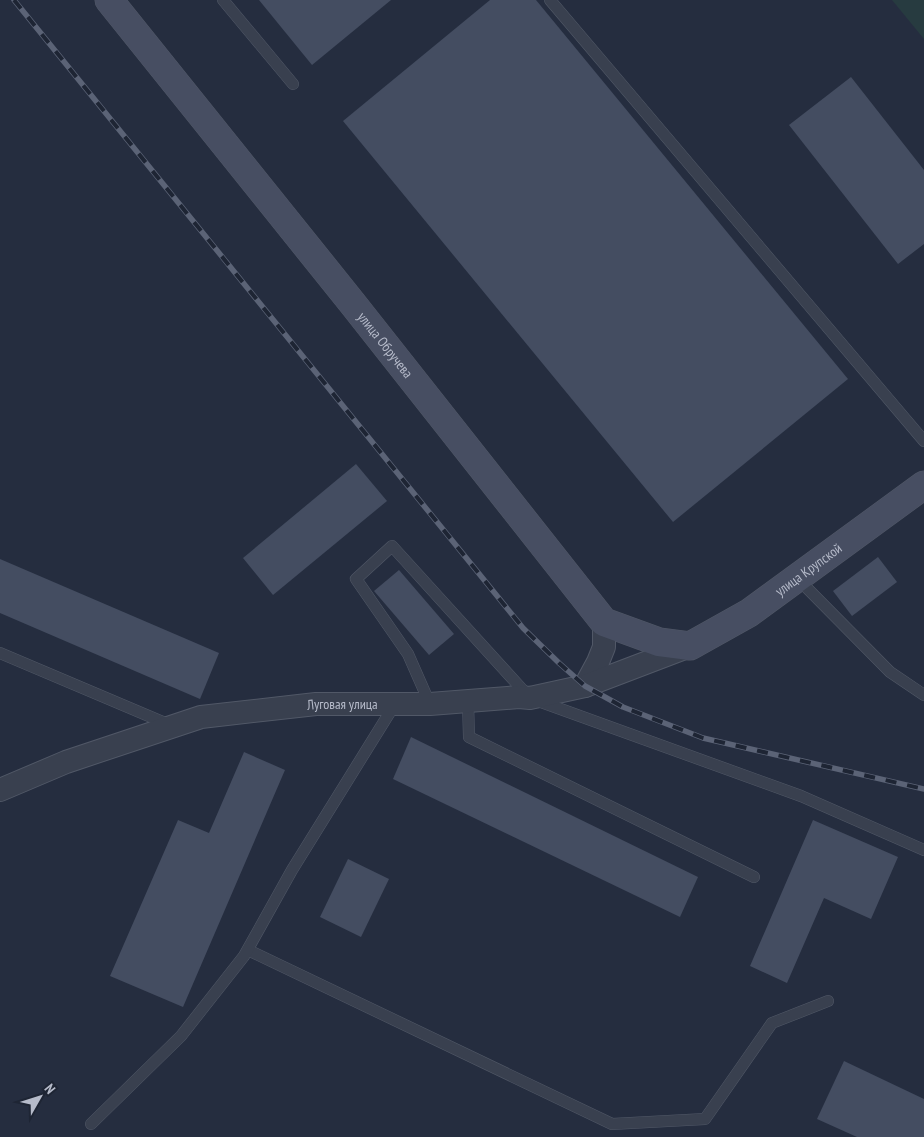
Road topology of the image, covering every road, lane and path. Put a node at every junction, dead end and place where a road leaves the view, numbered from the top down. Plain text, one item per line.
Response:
1 (223, 0) edge
2 (550, 0) edge
3 (111, 1) edge
4 (293, 84) dead end
5 (924, 441) edge
6 (924, 485) edge
7 (798, 579) junction
8 (604, 622) junction
9 (690, 646) junction
10 (0, 653) edge
11 (585, 686) junction
12 (924, 695) edge
13 (530, 698) junction
14 (468, 702) junction
15 (395, 704) junction
16 (430, 704) junction
17 (172, 726) junction
18 (0, 790) edge
19 (924, 850) edge
20 (754, 877) dead end
21 (248, 950) junction
22 (828, 1000) dead end
23 (91, 1124) dead end

1 - 4 lane
2 - 5 lane
3 - 8 main road, улица Обручева
6 - 7 main road, улица Крупской
7 - 9 main road, улица Крупской
7 - 12 lane
8 - 9 main road
8 - 11 street
9 - 11 street, Луговая улица
10 - 17 lane
11 - 13 street, Луговая улица
13 - 14 street, Луговая улица
13 - 16 lane
13 - 19 lane
14 - 16 street, Луговая улица
14 - 20 lane
15 - 16 street, Луговая улица
15 - 17 street, Луговая улица
15 - 21 lane
17 - 18 street, Луговая улица
21 - 22 lane
21 - 23 lane

